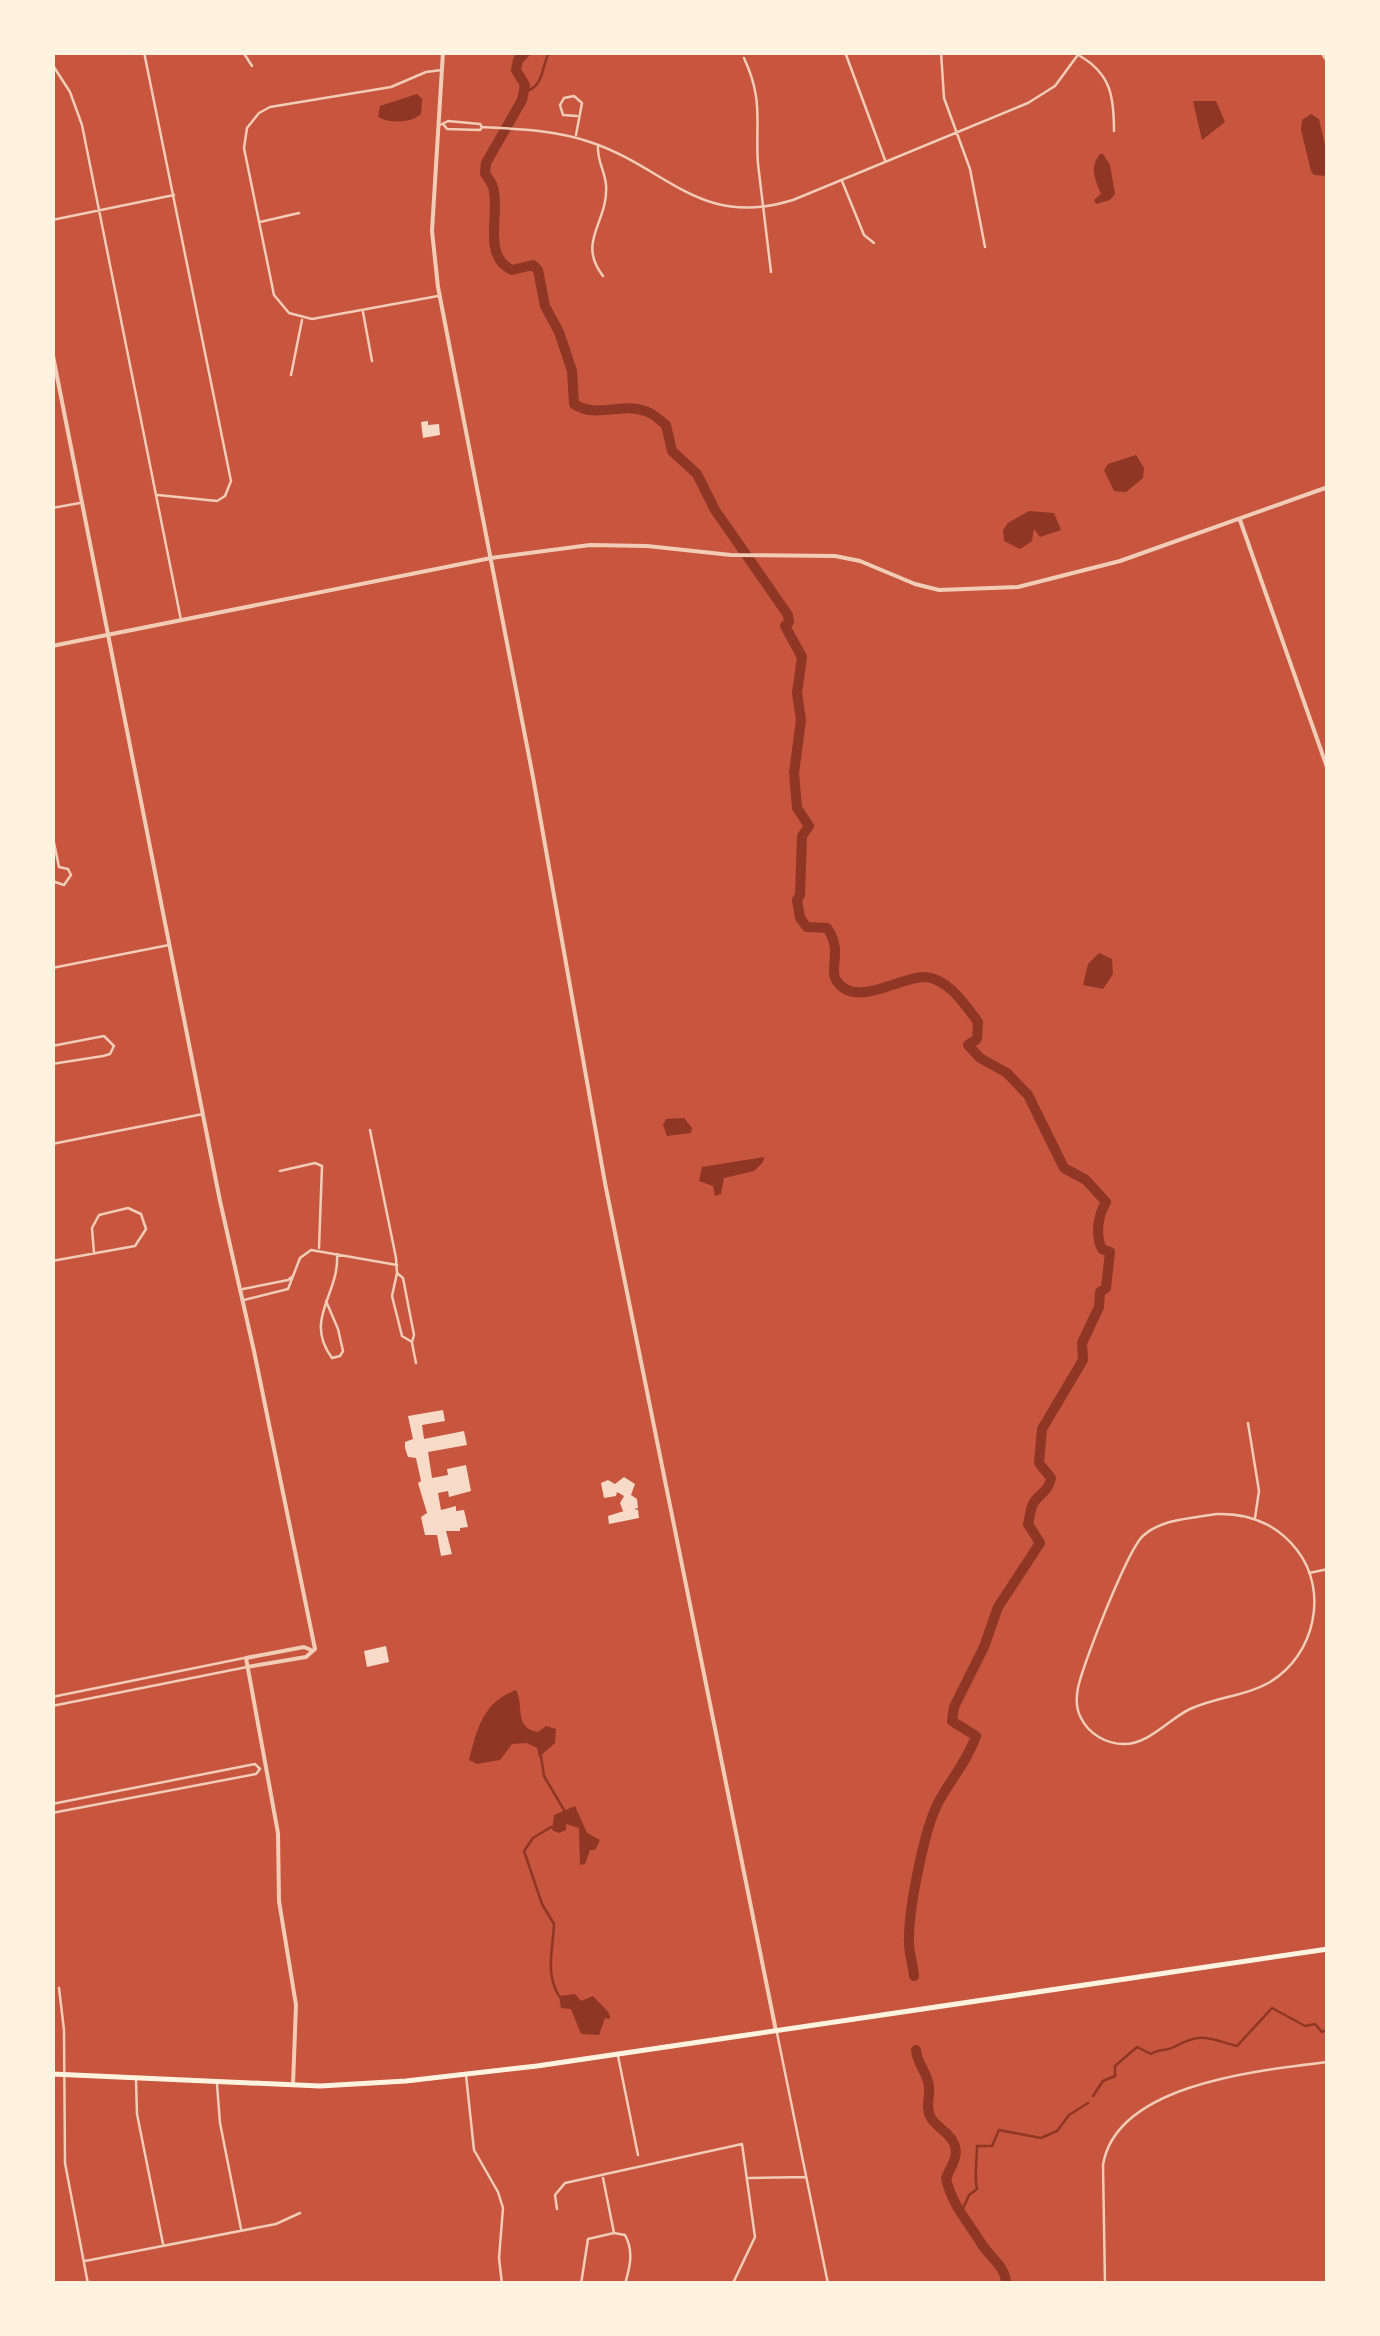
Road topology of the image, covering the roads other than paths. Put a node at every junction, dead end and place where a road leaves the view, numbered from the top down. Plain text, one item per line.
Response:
1 (144, 52) edge
2 (243, 52) edge
3 (442, 52) edge
4 (845, 52) edge
5 (941, 52) edge
6 (1322, 52) edge
7 (1080, 54) edge
8 (744, 58) dead end
9 (1328, 63) edge
10 (52, 64) edge
11 (252, 66) dead end
12 (442, 70) junction
13 (577, 116) junction
14 (441, 125) junction
15 (1114, 131) dead end
16 (956, 133) junction
17 (575, 137) junction
18 (598, 145) junction
19 (886, 162) junction
20 (842, 180) junction
21 (175, 195) junction
22 (763, 206) junction
23 (101, 210) junction
24 (299, 213) dead end
25 (52, 220) edge
26 (258, 222) junction
27 (874, 243) dead end
28 (984, 247) dead end
29 (771, 272) dead end
30 (603, 276) dead end
31 (440, 296) junction
32 (363, 310) junction
33 (303, 319) junction
34 (52, 351) edge
35 (372, 362) dead end
36 (291, 376) dead end
37 (1328, 487) edge
38 (157, 496) junction
39 (82, 502) junction
40 (52, 508) edge
41 (1240, 518) junction
42 (490, 558) junction
43 (182, 622) junction
44 (110, 636) junction
45 (52, 646) edge
46 (1328, 770) edge
47 (52, 833) edge
48 (59, 866) junction
49 (52, 871) edge
50 (52, 881) edge
51 (170, 944) junction
52 (52, 968) edge
53 (52, 1046) edge
54 (52, 1064) edge
55 (204, 1114) junction
56 (370, 1130) dead end
57 (52, 1144) edge
58 (280, 1171) dead end
59 (319, 1249) junction
60 (337, 1253) junction
61 (94, 1254) junction
62 (52, 1261) edge
63 (397, 1265) junction
64 (398, 1273) junction
65 (294, 1275) junction
66 (241, 1290) junction
67 (243, 1300) junction
68 (326, 1301) junction
69 (412, 1342) junction
70 (416, 1363) dead end
71 (1248, 1423) dead end
72 (1254, 1519) junction
73 (1328, 1569) edge
74 (1310, 1573) junction
75 (313, 1650) junction
76 (246, 1658) junction
77 (247, 1668) junction
78 (52, 1696) edge
79 (52, 1706) edge
80 (268, 1768) junction
81 (260, 1769) junction
82 (52, 1804) edge
83 (52, 1813) edge
84 (1328, 1949) edge
85 (60, 1988) dead end
86 (776, 2031) junction
87 (618, 2054) junction
88 (1328, 2062) edge
89 (52, 2074) edge
90 (65, 2075) junction
91 (466, 2075) junction
92 (136, 2078) junction
93 (218, 2082) junction
94 (293, 2085) junction
95 (638, 2155) dead end
96 (603, 2176) junction
97 (807, 2177) junction
98 (748, 2178) junction
99 (556, 2209) dead end
100 (300, 2212) dead end
101 (241, 2230) junction
102 (614, 2233) junction
103 (163, 2246) junction
104 (84, 2262) junction
105 (734, 2282) edge
106 (88, 2284) edge
107 (502, 2284) edge
108 (581, 2284) edge
109 (626, 2284) edge
110 (828, 2284) edge
111 (1105, 2284) edge

1 - 21 street
2 - 11 street
3 - 12 street
4 - 19 street
5 - 16 street
6 - 9 street
7 - 15 street
7 - 16 street
8 - 22 street
10 - 23 street
12 - 14 street
12 - 26 street
13 - 13 street
13 - 17 street
14 - 17 street
14 - 31 street
16 - 19 street
16 - 28 street
17 - 18 street
18 - 22 street
18 - 30 street
19 - 20 street
20 - 22 street
20 - 27 street
21 - 23 street
21 - 38 street
22 - 29 street
23 - 25 street
23 - 38 street
24 - 26 street
26 - 33 street
31 - 32 street
31 - 42 street
32 - 33 street
32 - 35 street
33 - 36 street
34 - 39 street
37 - 41 street
38 - 43 street
39 - 40 street
39 - 44 street
41 - 42 street
41 - 46 street
42 - 43 street
42 - 86 street
43 - 44 street
44 - 45 street
44 - 51 street
47 - 48 street
48 - 49 street
48 - 50 street
51 - 52 street
51 - 55 street
53 - 54 street
55 - 57 street
55 - 66 street
56 - 63 street
58 - 59 street
59 - 60 street
59 - 65 street
60 - 63 street
60 - 68 street
61 - 61 street
61 - 62 street
63 - 64 street
64 - 69 street
64 - 69 street
65 - 66 street
65 - 67 street
66 - 67 street
67 - 75 street
68 - 68 street
69 - 70 street
71 - 72 street
72 - 74 street
72 - 74 street
73 - 74 street
75 - 76 street
75 - 77 street
76 - 77 street
76 - 78 street
77 - 79 street
77 - 80 street
80 - 81 street
80 - 94 street
81 - 82 street
81 - 83 street
84 - 86 main road
85 - 90 street
86 - 87 main road
86 - 97 street
87 - 91 main road
87 - 95 street
88 - 111 street
89 - 90 main road
90 - 92 main road
90 - 104 street
91 - 94 main road
91 - 107 street
92 - 93 main road
92 - 103 street
93 - 94 main road
93 - 101 street
96 - 98 street
96 - 99 street
96 - 102 street
97 - 98 street
97 - 110 street
98 - 105 street
100 - 101 street
101 - 103 street
102 - 108 street
102 - 109 street
103 - 104 street
104 - 106 street

